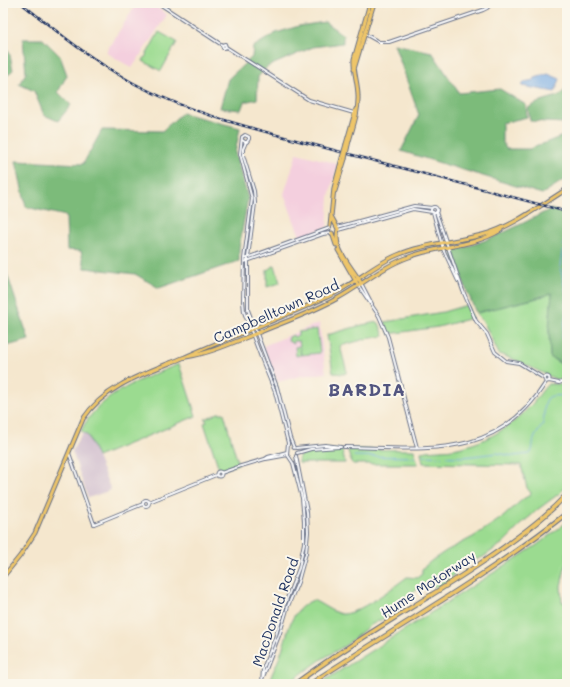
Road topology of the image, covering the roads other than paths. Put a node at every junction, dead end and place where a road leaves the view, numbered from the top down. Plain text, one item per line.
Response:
1 (158, 3) edge
2 (370, 3) edge
3 (374, 3) edge
4 (492, 3) edge
5 (363, 33) junction
6 (357, 108) junction
7 (354, 113) junction
8 (242, 140) junction
9 (246, 142) junction
10 (347, 144) junction
11 (567, 189) edge
12 (432, 208) junction
13 (433, 212) junction
14 (392, 215) junction
15 (331, 216) junction
16 (379, 216) junction
17 (510, 224) junction
18 (330, 227) junction
19 (337, 229) junction
20 (331, 233) junction
21 (299, 243) junction
22 (443, 243) junction
23 (282, 246) junction
24 (447, 248) junction
25 (443, 249) junction
26 (340, 250) junction
27 (248, 257) junction
28 (244, 258) junction
29 (342, 259) junction
30 (248, 261) junction
31 (244, 262) junction
32 (357, 279) junction
33 (360, 284) junction
34 (460, 284) junction
35 (252, 329) junction
36 (254, 334) junction
37 (180, 358) junction
38 (545, 380) junction
39 (549, 380) junction
40 (567, 380) edge
41 (344, 447) dead end
42 (295, 448) junction
43 (417, 448) junction
44 (69, 452) junction
45 (288, 453) junction
46 (296, 454) junction
47 (567, 494) edge
48 (567, 513) edge
49 (3, 577) edge
50 (262, 680) junction
51 (262, 684) edge
52 (295, 684) edge
53 (311, 684) edge

1 - 7 street
2 - 5 main road
3 - 5 main road
4 - 5 street
5 - 6 main road
6 - 7 main road
6 - 10 main road
7 - 10 main road
8 - 9 street
8 - 9 street
8 - 28 street, MacDonald Road
9 - 27 street, MacDonald Road
10 - 15 main road, bridge
11 - 17 main road, Campbelltown Road
12 - 13 street
12 - 13 street
12 - 16 street
13 - 14 street
13 - 22 street
14 - 16 street
14 - 19 street
15 - 18 main road
15 - 19 main road
16 - 19 street
17 - 22 main road, Campbelltown Road
17 - 24 main road, Campbelltown Road
18 - 19 main road
18 - 20 main road
18 - 23 street
19 - 20 main road
19 - 26 main road
20 - 21 street
20 - 29 main road
21 - 23 street
21 - 30 street
22 - 24 street
22 - 25 street
22 - 32 main road, Campbelltown Road
23 - 27 street
24 - 25 main road, Campbelltown Road
24 - 34 street
25 - 33 main road, Campbelltown Road
25 - 34 street
26 - 29 main road
26 - 32 main road
27 - 28 street
27 - 30 street, MacDonald Road
28 - 31 street, MacDonald Road
29 - 32 main road
30 - 31 street
30 - 35 street, MacDonald Road
31 - 35 street, MacDonald Road
32 - 33 main road
32 - 35 main road, Campbelltown Road
33 - 36 main road, Campbelltown Road
33 - 43 street
34 - 38 street
35 - 36 street, MacDonald Road
35 - 37 main road, Campbelltown Road
36 - 37 main road, Campbelltown Road
36 - 42 street, MacDonald Road
36 - 45 street, MacDonald Road
37 - 44 main road, Campbelltown Road
38 - 39 street
38 - 39 street
38 - 43 street
39 - 40 street
41 - 43 street
42 - 45 street
42 - 46 street, MacDonald Road
42 - 46 street
44 - 45 street
44 - 49 main road, Campbelltown Road
45 - 46 street
45 - 50 street, MacDonald Road
46 - 50 street, MacDonald Road
47 - 52 highway, Hume Motorway
48 - 53 highway, Hume Motorway
50 - 51 street, MacDonald Road

